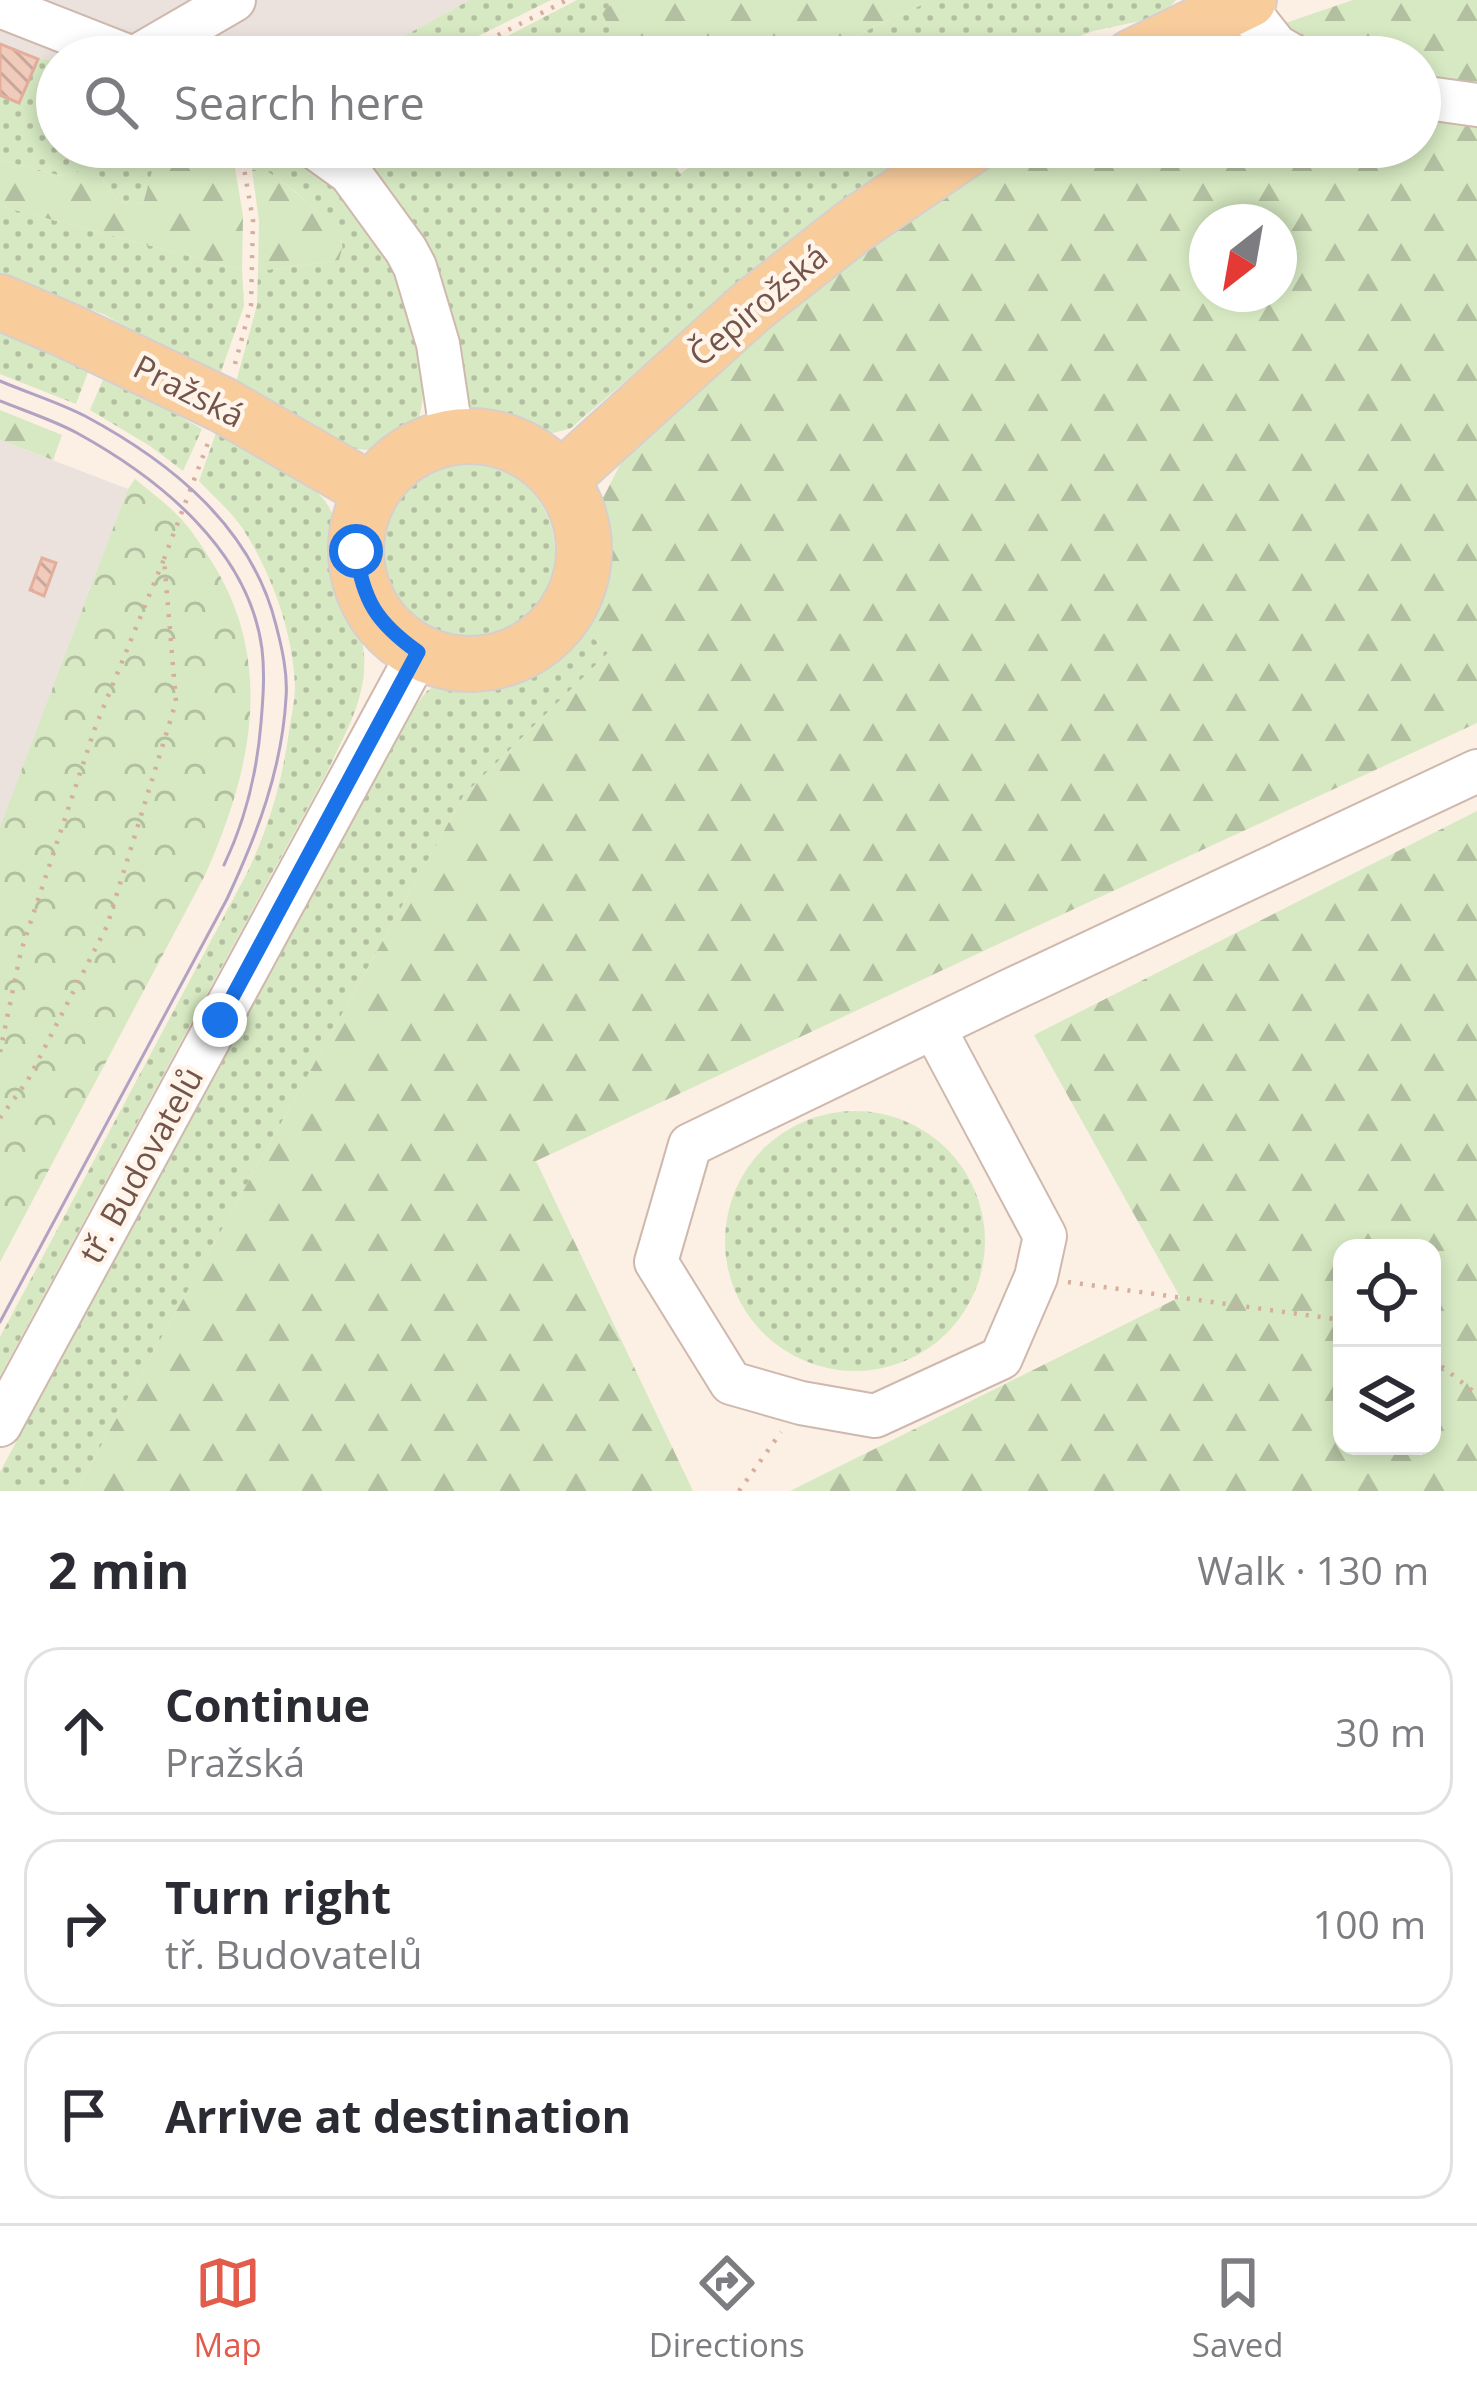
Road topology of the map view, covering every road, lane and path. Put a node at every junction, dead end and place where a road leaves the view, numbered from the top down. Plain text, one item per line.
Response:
1 (234, 0) edge
2 (567, 0) edge
3 (1243, 1) edge
4 (0, 6) edge
5 (78, 36) edge
6 (170, 36) edge
7 (496, 36) edge
8 (1174, 36) edge
9 (1269, 36) edge
10 (1441, 100) edge
11 (1477, 105) edge
12 (343, 168) edge
13 (939, 168) edge
14 (0, 302) edge
15 (452, 437) junction
16 (560, 480) junction
17 (372, 491) junction
18 (418, 652) junction
19 (1477, 771) edge
20 (934, 1028) junction
21 (0, 1052) edge
22 (0, 1118) edge
23 (1036, 1277) junction
24 (1333, 1319) edge
25 (1441, 1366) edge
26 (1477, 1394) edge
27 (801, 1403) junction
28 (0, 1425) edge
29 (739, 1491) edge

1 - 6 street
2 - 7 path
3 - 8 main road
3 - 9 street
4 - 5 street
10 - 11 street
12 - 15 street
13 - 16 main road, Čepirožská
14 - 17 main road, Pražská
15 - 16 main road
15 - 17 main road
16 - 18 main road
17 - 18 main road
18 - 28 street, tř. Budovatelů
19 - 20 street
20 - 23 street
20 - 27 street
21 - 22 path
23 - 24 path
23 - 27 street
25 - 26 path
27 - 29 path

